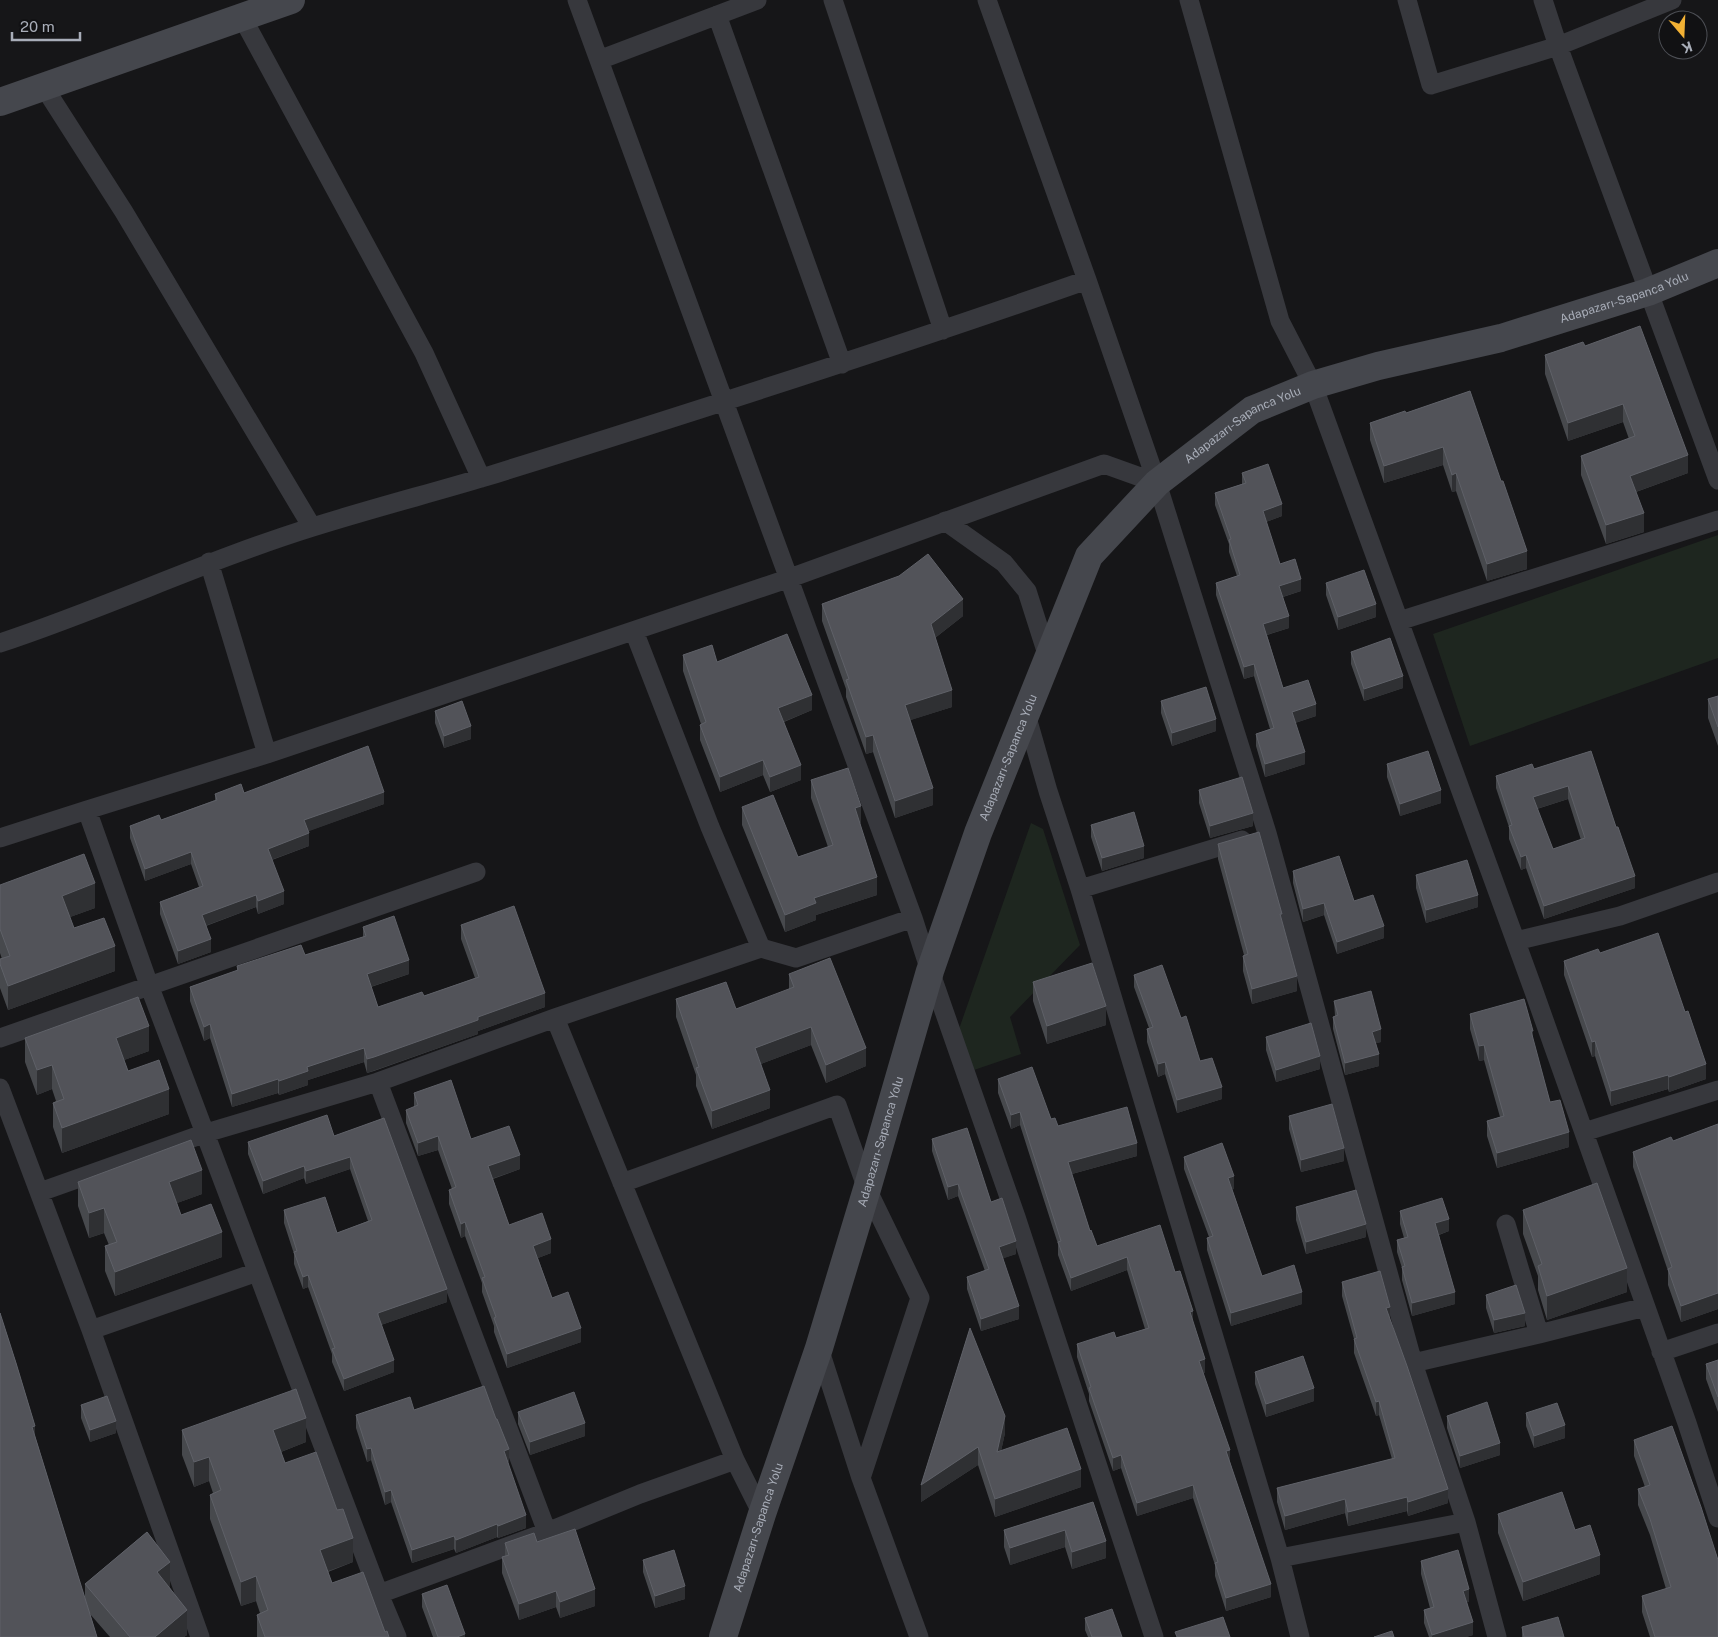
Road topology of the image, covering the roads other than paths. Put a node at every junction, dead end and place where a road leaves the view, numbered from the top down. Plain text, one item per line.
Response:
1 (291, 0) edge
2 (577, 0) edge
3 (757, 0) edge
4 (833, 0) edge
5 (987, 0) edge
6 (1189, 0) edge
7 (1407, 0) edge
8 (1543, 0) edge
9 (1672, 0) edge
10 (1631, 8) edge
11 (717, 15) junction
12 (242, 17) junction
13 (1558, 46) junction
14 (599, 60) junction
15 (44, 87) junction
16 (0, 102) edge
17 (1718, 263) edge
18 (1087, 280) junction
19 (1648, 292) junction
20 (943, 330) junction
21 (842, 364) junction
22 (1313, 385) junction
23 (726, 402) junction
24 (481, 478) junction
25 (1718, 480) edge
26 (1157, 483) junction
27 (1718, 520) edge
28 (945, 521) junction
29 (312, 527) junction
30 (209, 562) junction
31 (790, 578) junction
32 (1399, 621) junction
33 (634, 631) junction
34 (0, 643) edge
35 (1048, 657) junction
36 (1026, 714) junction
37 (267, 754) junction
38 (87, 810) junction
39 (1267, 833) junction
40 (0, 838) edge
41 (476, 872) dead end
42 (1718, 882) edge
43 (1080, 889) junction
44 (913, 918) junction
45 (1516, 941) junction
46 (761, 948) junction
47 (930, 971) junction
48 (149, 985) junction
49 (555, 1018) junction
50 (0, 1038) edge
51 (378, 1082) junction
52 (0, 1088) edge
53 (1718, 1090) edge
54 (1584, 1132) junction
55 (206, 1133) junction
56 (622, 1183) junction
57 (867, 1189) junction
58 (40, 1192) junction
59 (1506, 1224) dead end
60 (257, 1272) junction
61 (1645, 1307) junction
62 (91, 1330) junction
63 (1718, 1333) edge
64 (1539, 1334) junction
65 (819, 1348) junction
66 (1662, 1352) junction
67 (1413, 1363) junction
68 (736, 1460) junction
69 (861, 1478) junction
70 (762, 1514) junction
71 (1718, 1518) edge
72 (1466, 1522) junction
73 (547, 1532) junction
74 (1280, 1558) junction
75 (379, 1594) junction
76 (200, 1637) edge
77 (397, 1637) edge
78 (723, 1637) edge
79 (919, 1637) edge
80 (1154, 1637) edge
81 (1300, 1637) edge
82 (1497, 1637) edge

1 - 12 main road
2 - 14 street
3 - 11 street
4 - 20 street
5 - 18 street
6 - 22 street
7 - 13 street
8 - 13 street
9 - 10 street
10 - 13 street
11 - 14 street
11 - 21 street
12 - 15 main road
12 - 24 street
13 - 19 street
14 - 23 street
15 - 16 main road
15 - 29 street
17 - 19 main road, Adapazarı-Sapanca Yolu
18 - 20 street
18 - 26 street
19 - 22 main road, Adapazarı-Sapanca Yolu
19 - 25 street
20 - 21 street
21 - 23 street
22 - 26 main road, Adapazarı-Sapanca Yolu
22 - 32 street
23 - 24 street
23 - 31 street
24 - 29 street
26 - 28 street
26 - 35 main road, Adapazarı-Sapanca Yolu
26 - 39 street
27 - 32 street
28 - 31 street
28 - 35 street
29 - 30 street
30 - 34 street
30 - 37 street
31 - 33 street
31 - 44 street
32 - 45 street
33 - 37 street
33 - 46 street
35 - 36 main road, Adapazarı-Sapanca Yolu
36 - 43 street
36 - 47 main road, Adapazarı-Sapanca Yolu
37 - 38 street
38 - 40 street
38 - 48 street
39 - 43 street
39 - 67 street
41 - 48 street
42 - 45 street
43 - 74 street
44 - 46 street
44 - 47 street
45 - 54 street
46 - 49 street
47 - 57 main road, Adapazarı-Sapanca Yolu
47 - 80 street
48 - 50 street
48 - 55 street
49 - 51 street
49 - 56 street
51 - 55 street
51 - 73 street
52 - 58 street
53 - 54 street
54 - 61 street
55 - 58 street
55 - 60 street
56 - 57 street
56 - 68 street
57 - 65 main road, Adapazarı-Sapanca Yolu
57 - 69 street
58 - 62 street
59 - 64 street
60 - 62 street
60 - 75 street
61 - 64 street
61 - 66 street
62 - 76 street
63 - 66 street
64 - 67 street
65 - 69 street
65 - 70 main road, Adapazarı-Sapanca Yolu
66 - 71 street
67 - 72 street
68 - 70 street
68 - 73 street
69 - 79 street
70 - 78 main road, Adapazarı-Sapanca Yolu
72 - 74 street
72 - 82 street
73 - 75 street
74 - 81 street
75 - 77 street

